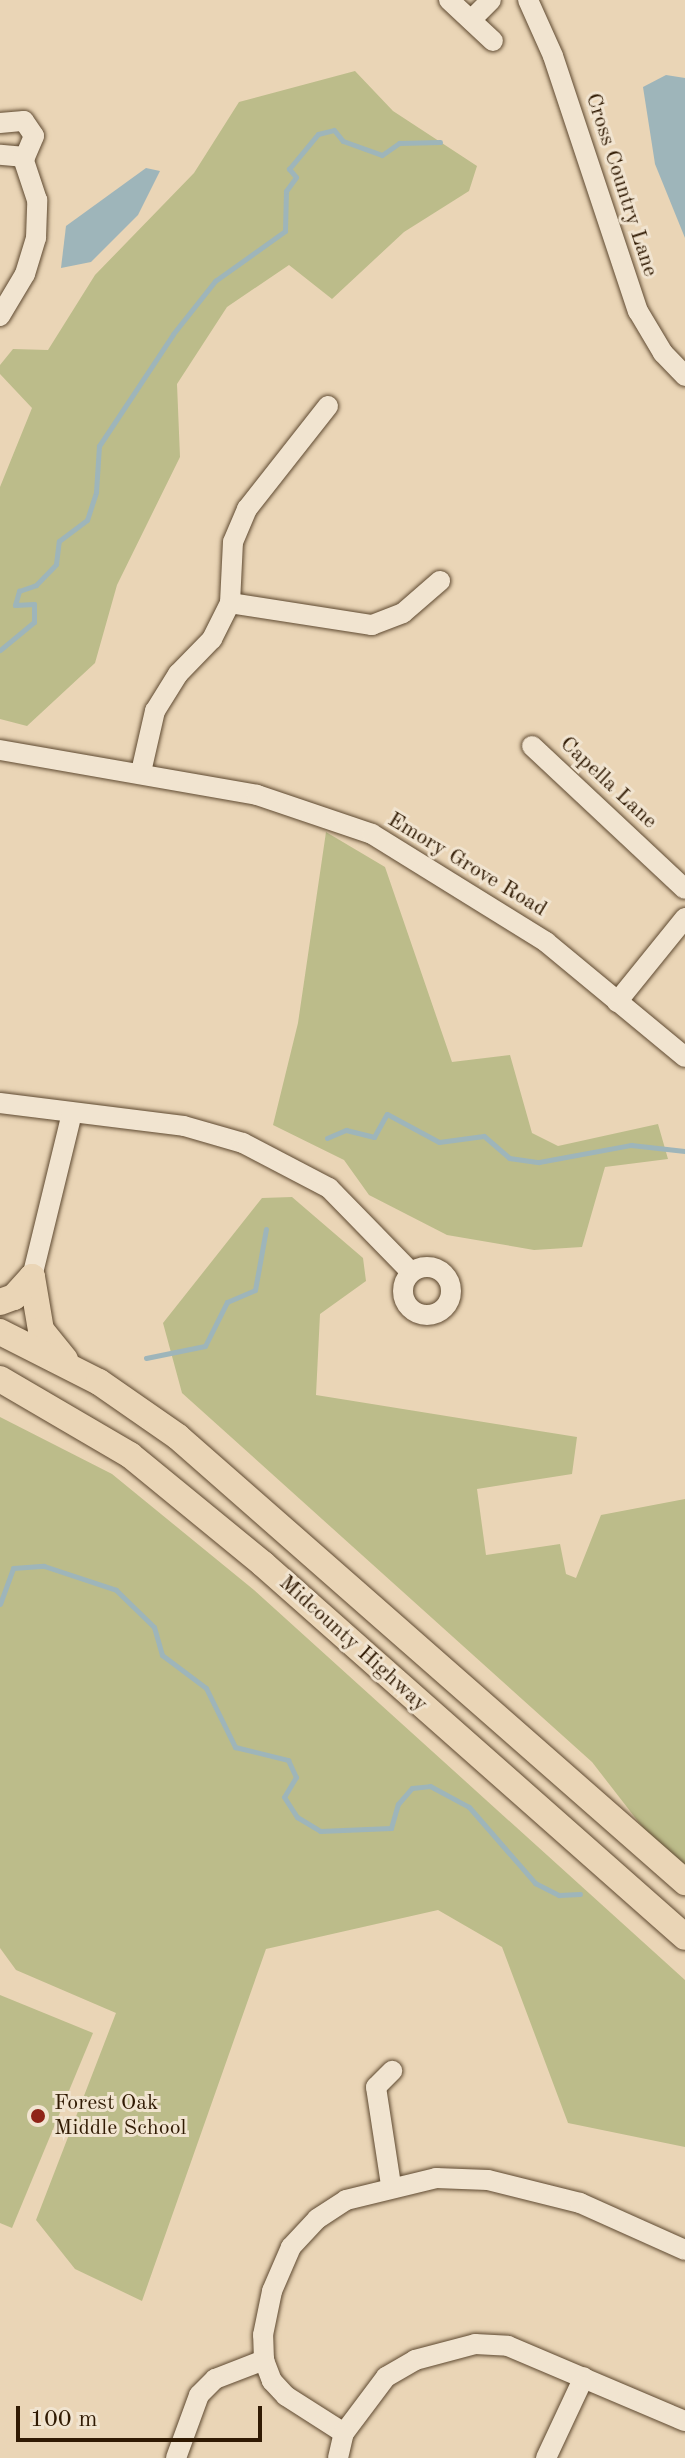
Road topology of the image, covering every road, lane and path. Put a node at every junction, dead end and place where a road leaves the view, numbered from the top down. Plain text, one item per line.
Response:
1 (449, 0) edge
2 (491, 0) edge
3 (528, 0) edge
4 (471, 20) junction
5 (493, 41) dead end
6 (0, 123) edge
7 (0, 155) edge
8 (23, 158) junction
9 (0, 316) edge
10 (685, 376) edge
11 (328, 406) dead end
12 (440, 581) dead end
13 (230, 603) junction
14 (532, 746) dead end
15 (0, 750) edge
16 (141, 772) junction
17 (685, 889) edge
18 (685, 918) edge
19 (617, 1002) junction
20 (685, 1057) edge
21 (0, 1103) edge
22 (72, 1113) junction
23 (411, 1272) dead end
24 (32, 1277) junction
25 (0, 1302) edge
26 (0, 1332) edge
27 (70, 1366) junction
28 (0, 1379) edge
29 (685, 1882) edge
30 (685, 1937) edge
31 (392, 2071) dead end
32 (391, 2185) junction
33 (685, 2250) edge
34 (264, 2360) junction
35 (584, 2377) junction
36 (685, 2421) edge
37 (344, 2433) junction
38 (176, 2458) edge
39 (338, 2458) edge
40 (546, 2458) edge

1 - 4 street
2 - 4 street
3 - 10 street, Cross Country Lane
4 - 5 street
6 - 8 street
7 - 8 street
8 - 9 street
11 - 13 street
12 - 13 street
13 - 16 street
14 - 17 street, Capella Lane
15 - 16 street, Emory Grove Road
16 - 19 street, Emory Grove Road
18 - 19 street
19 - 20 street, Emory Grove Road
21 - 22 street
22 - 23 street
22 - 24 street
24 - 25 main road
24 - 27 main road
26 - 27 main road, Midcounty Highway
27 - 29 main road, Midcounty Highway
28 - 30 main road, Midcounty Highway
31 - 32 street
32 - 33 street
32 - 34 street
34 - 37 street
34 - 38 street
35 - 36 street
35 - 37 street
35 - 40 street
37 - 39 street

